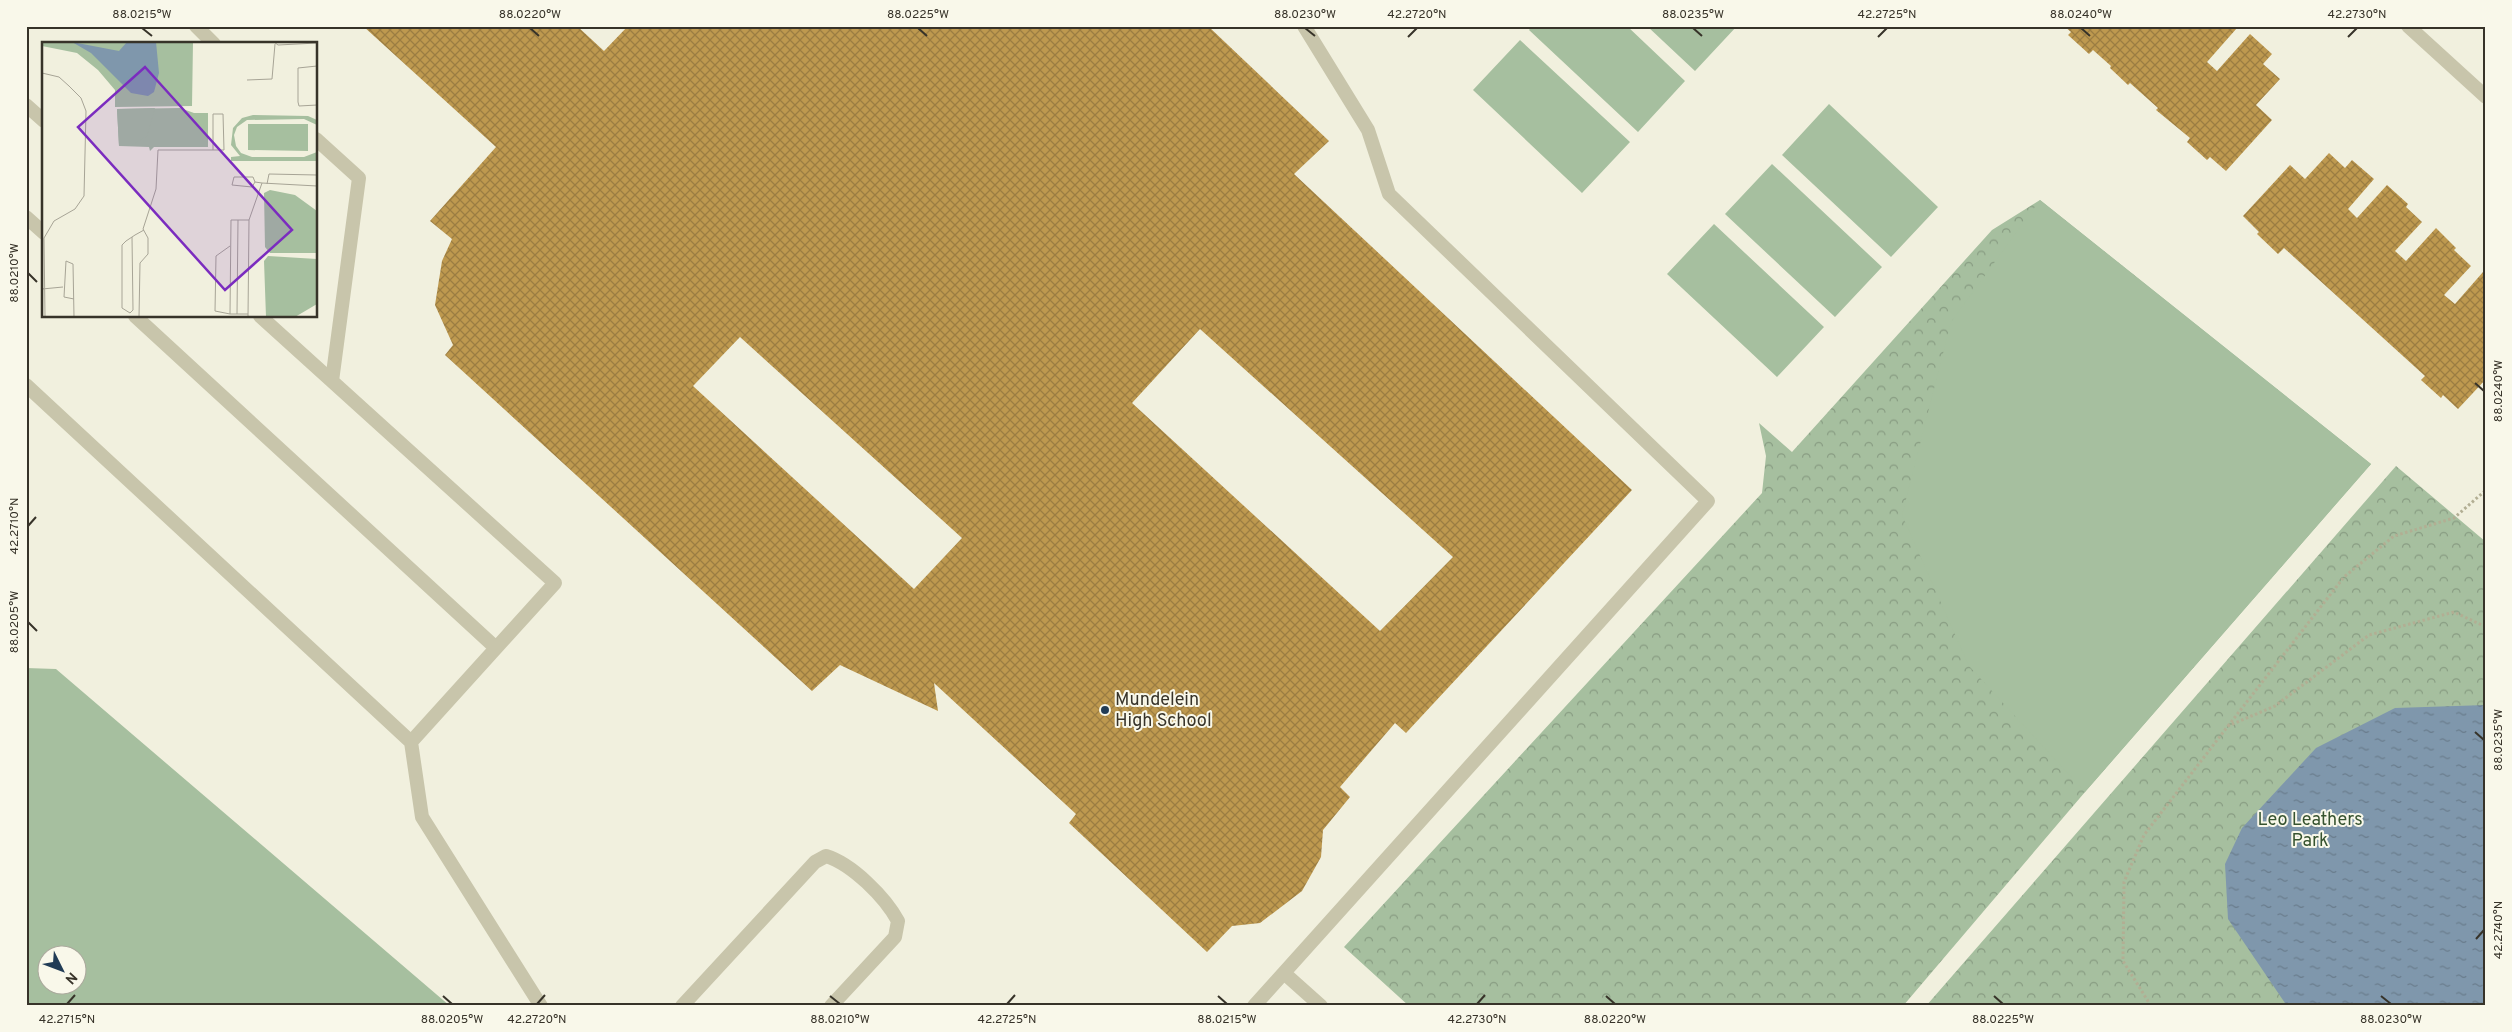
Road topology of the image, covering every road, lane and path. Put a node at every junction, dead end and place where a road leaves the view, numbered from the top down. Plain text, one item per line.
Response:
1 (196, 26) edge
2 (1304, 26) edge
3 (2408, 26) edge
4 (212, 42) edge
5 (2486, 97) edge
6 (26, 105) edge
7 (42, 119) edge
8 (318, 141) edge
9 (26, 217) edge
10 (42, 231) edge
11 (137, 318) edge
12 (262, 318) edge
13 (332, 381) junction
14 (26, 385) edge
15 (2486, 490) edge
16 (2486, 628) edge
17 (496, 648) junction
18 (2228, 726) junction
19 (411, 742) junction
20 (1284, 973) junction
21 (541, 1006) edge
22 (682, 1006) edge
23 (831, 1006) edge
24 (1254, 1006) edge
25 (1321, 1006) edge
26 (2151, 1006) edge

1 - 4 street
2 - 20 street
3 - 5 street
6 - 7 street
8 - 13 street
9 - 10 street
11 - 17 street
12 - 13 street
13 - 17 street
14 - 19 street
15 - 18 path
16 - 18 path
17 - 19 street
18 - 26 path
19 - 21 street
20 - 24 street
20 - 25 street
22 - 23 street

